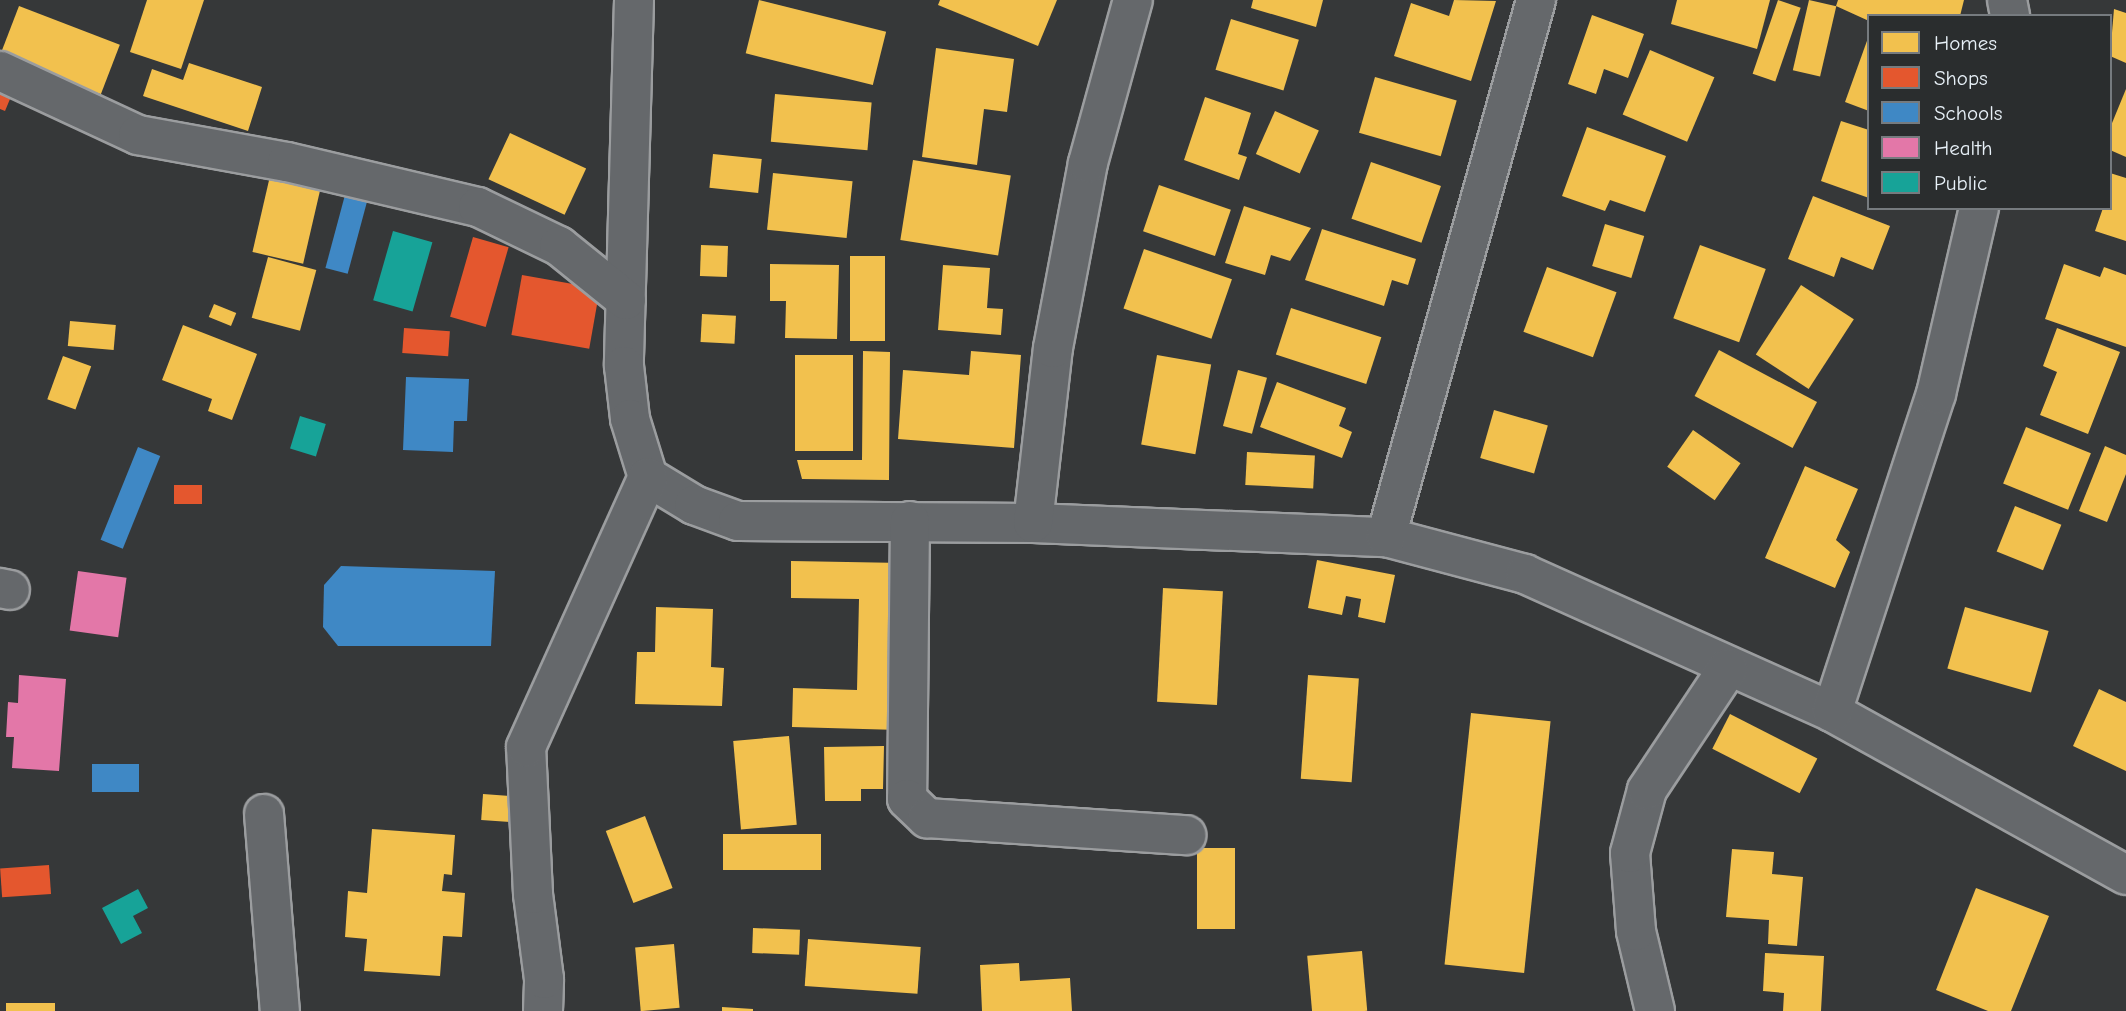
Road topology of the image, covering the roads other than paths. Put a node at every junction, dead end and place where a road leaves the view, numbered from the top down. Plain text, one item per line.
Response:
1 (634, 0) edge
2 (1133, 0) edge
3 (1536, 0) edge
4 (0, 71) edge
5 (1979, 210) edge
6 (626, 300) junction
7 (648, 477) junction
8 (909, 521) junction
9 (1033, 523) junction
10 (1385, 537) junction
11 (1728, 668) junction
12 (1832, 712) junction
13 (264, 814) dead end
14 (1186, 835) dead end
15 (2126, 874) edge
16 (280, 1011) edge
17 (543, 1011) edge
18 (1655, 1011) edge

1 - 6 street
2 - 9 street
3 - 10 street
4 - 6 street
5 - 12 street
6 - 7 street
7 - 8 street
7 - 17 street
8 - 9 street
8 - 14 street
9 - 10 street
10 - 11 street
11 - 12 street
11 - 18 street
12 - 15 street
13 - 16 street

